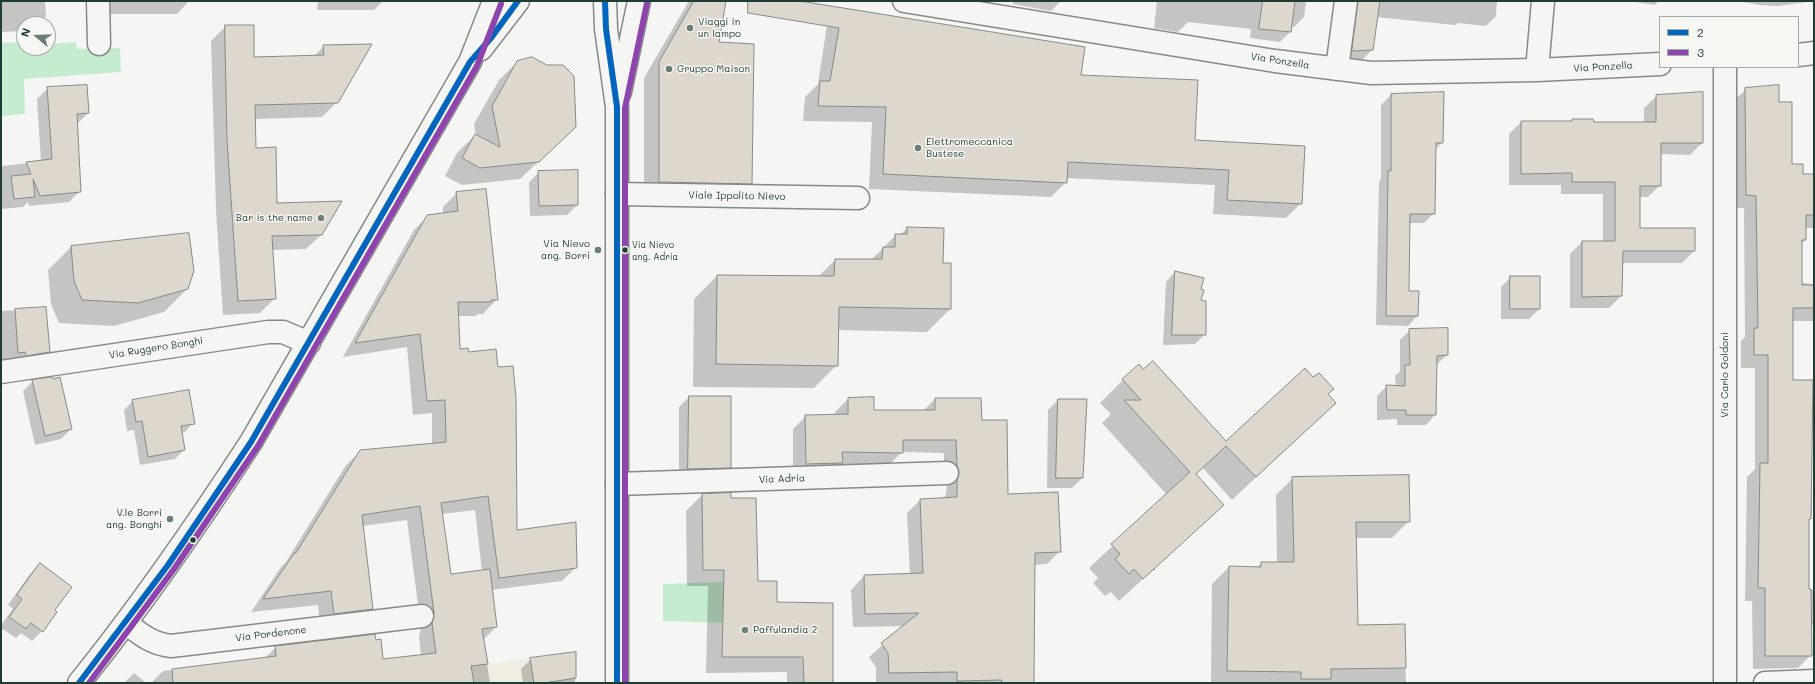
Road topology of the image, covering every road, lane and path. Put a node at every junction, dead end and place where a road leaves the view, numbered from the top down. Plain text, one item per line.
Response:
1 (98, 1) edge
2 (494, 1) edge
3 (518, 1) edge
4 (605, 1) edge
5 (639, 1) edge
6 (907, 1) edge
7 (1346, 1) edge
8 (1543, 1) edge
9 (99, 44) dead end
10 (1814, 53) edge
11 (1799, 55) edge
12 (470, 62) junction
13 (1659, 64) edge
14 (1726, 68) edge
15 (1337, 70) junction
16 (1537, 70) junction
17 (617, 107) junction
18 (616, 194) junction
19 (858, 198) dead end
20 (309, 343) junction
21 (1, 372) edge
22 (947, 474) dead end
23 (617, 484) junction
24 (422, 616) dead end
25 (126, 623) junction
26 (1814, 682) edge
27 (79, 683) edge
28 (617, 683) edge
29 (1725, 683) edge
30 (1765, 683) edge

1 - 9 street
2 - 12 street
3 - 12 street
4 - 17 street
5 - 17 street
6 - 15 street, Via Ponzella
7 - 15 street
8 - 16 street
10 - 11 street
12 - 20 street
13 - 16 street, Via Ponzella
14 - 29 street, Via Carlo Goldoni
15 - 16 street, Via Ponzella
17 - 18 street
18 - 19 street, Viale Ippolito Nievo
18 - 23 street
20 - 21 street, Via Ruggero Bonghi
20 - 25 street
22 - 23 street, Via Adria
23 - 28 street
24 - 25 street, Via Pordenone
25 - 27 street
26 - 30 street

